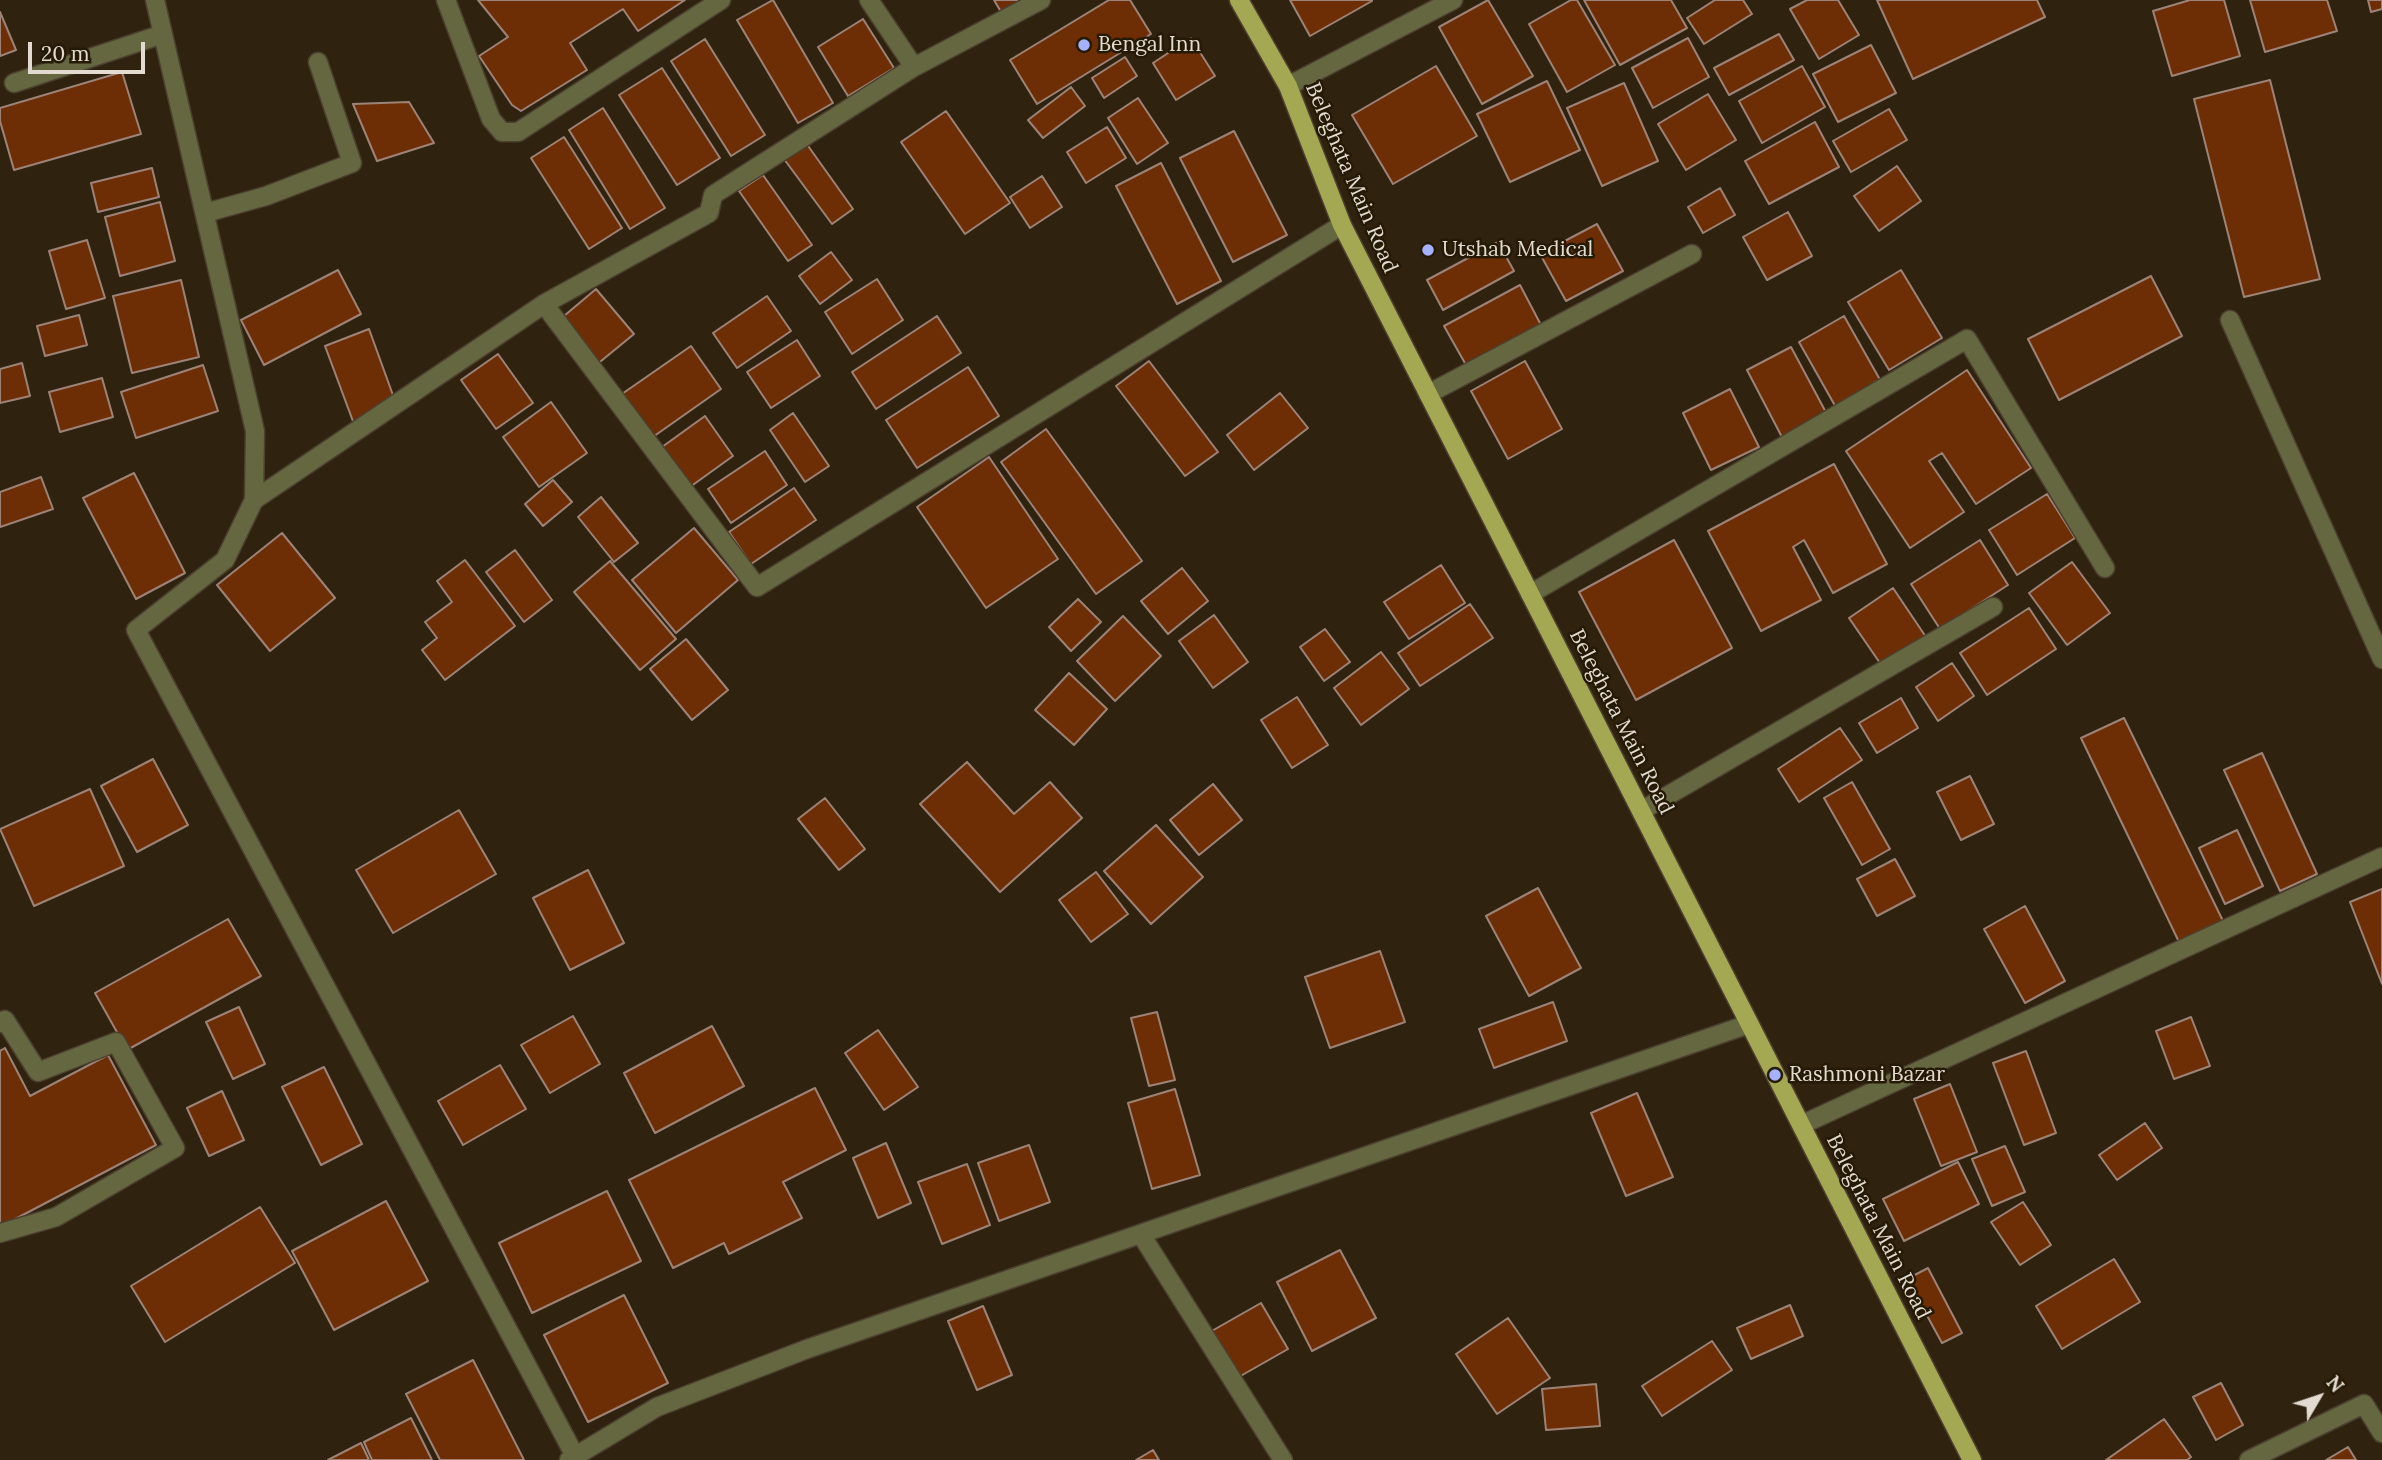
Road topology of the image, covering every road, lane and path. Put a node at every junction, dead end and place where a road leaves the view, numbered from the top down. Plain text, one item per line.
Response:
1 (155, 0) edge
2 (446, 0) edge
3 (721, 0) edge
4 (869, 0) edge
5 (1041, 0) edge
6 (1239, 0) edge
7 (1453, 0) edge
8 (163, 34) junction
9 (318, 62) dead end
10 (914, 67) junction
11 (14, 83) dead end
12 (1287, 86) junction
13 (205, 213) junction
14 (1342, 225) junction
15 (1692, 254) dead end
16 (544, 304) junction
17 (2230, 320) dead end
18 (1428, 394) junction
19 (254, 500) junction
20 (2105, 568) dead end
21 (1530, 594) junction
22 (1993, 607) dead end
23 (2382, 659) edge
24 (1641, 811) junction
25 (2382, 857) edge
26 (0, 1023) edge
27 (1749, 1024) junction
28 (1801, 1125) junction
29 (0, 1233) edge
30 (1142, 1236) junction
31 (2382, 1433) edge
32 (572, 1458) edge
33 (1283, 1460) edge
34 (1972, 1460) edge
35 (2249, 1460) edge

1 - 8 street
2 - 3 street
4 - 10 street
5 - 10 street
6 - 12 main road, Beleghata Main Road
7 - 12 street
8 - 11 street
8 - 13 street
9 - 13 street
10 - 16 street
12 - 14 main road, Beleghata Main Road
13 - 19 street
14 - 16 street
14 - 18 main road, Beleghata Main Road
15 - 18 street
16 - 19 street
17 - 23 street
18 - 21 main road, Beleghata Main Road
19 - 32 street
20 - 21 street
21 - 24 main road, Beleghata Main Road
22 - 24 street
24 - 27 main road, Beleghata Main Road
25 - 28 street
26 - 29 street
27 - 28 main road, Beleghata Main Road
27 - 30 street
28 - 34 main road, Beleghata Main Road
30 - 32 street
30 - 33 street
31 - 35 street

